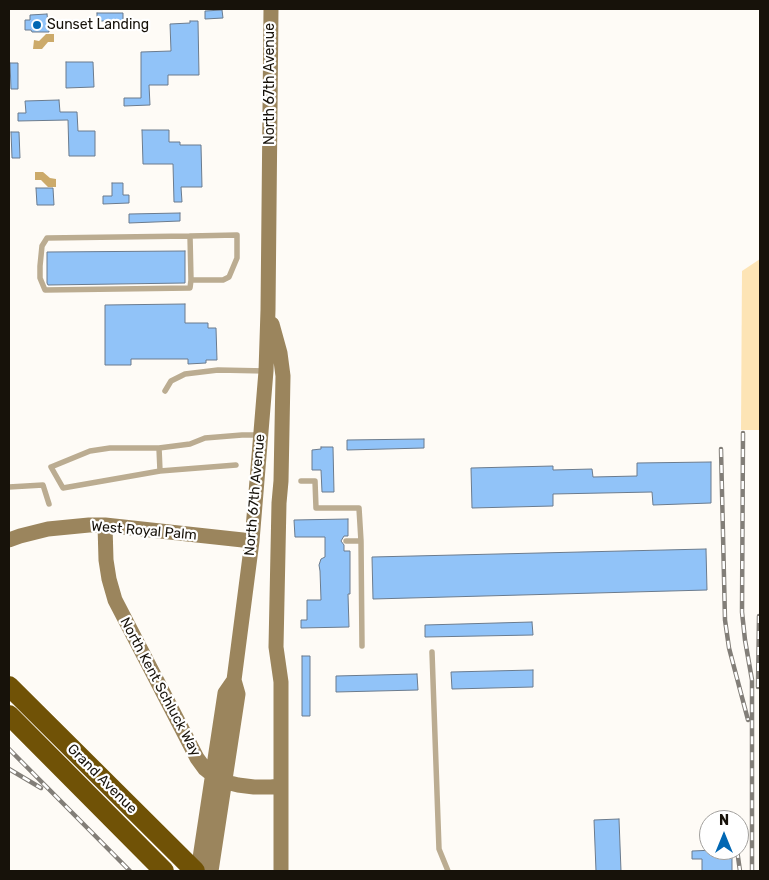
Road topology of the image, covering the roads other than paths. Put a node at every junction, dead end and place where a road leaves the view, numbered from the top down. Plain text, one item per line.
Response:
1 (271, 9) edge
2 (190, 236) junction
3 (190, 280) junction
4 (268, 310) junction
5 (266, 371) junction
6 (165, 391) dead end
7 (261, 435) junction
8 (158, 448) junction
9 (236, 465) dead end
10 (160, 471) junction
11 (301, 481) dead end
12 (9, 487) edge
13 (49, 504) dead end
14 (105, 525) junction
15 (9, 540) edge
16 (252, 541) junction
17 (346, 541) dead end
18 (361, 541) junction
19 (362, 646) dead end
20 (432, 652) dead end
21 (234, 680) junction
22 (9, 686) edge
23 (9, 715) edge
24 (281, 786) junction
25 (164, 871) edge
26 (196, 871) edge
27 (211, 871) edge
28 (281, 871) edge
29 (448, 871) edge

1 - 4 main road, North 67th Avenue
2 - 3 lane
2 - 3 lane
2 - 3 lane
4 - 5 main road, North 67th Avenue
4 - 24 main road, North 67th Avenue
5 - 6 lane
5 - 7 main road, North 67th Avenue
7 - 8 lane
7 - 16 main road, North 67th Avenue
8 - 10 lane
8 - 10 lane
9 - 10 lane
11 - 18 lane
12 - 13 lane
14 - 15 main road, West Royal Palm
14 - 16 main road, West Royal Palm
14 - 24 main road, North Kent Schluck Way
16 - 21 main road, North 67th Avenue
17 - 18 lane
18 - 19 lane
20 - 29 lane
21 - 26 main road, North 67th Avenue
21 - 27 main road, North 67th Avenue
22 - 26 highway, Grand Avenue
23 - 25 highway, Grand Avenue
24 - 28 main road, North 67th Avenue

